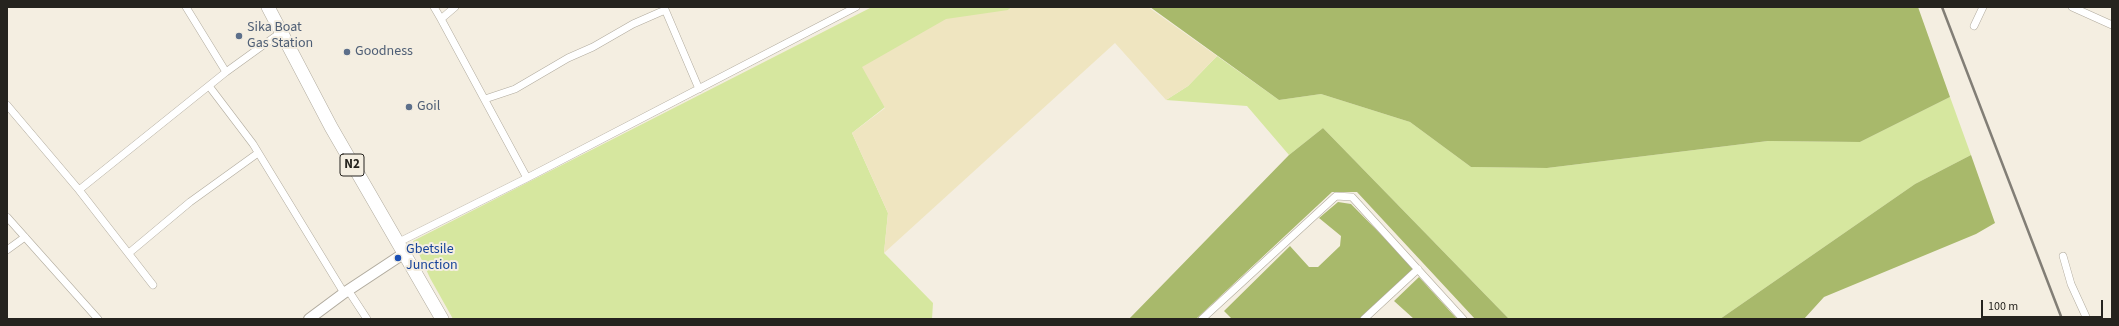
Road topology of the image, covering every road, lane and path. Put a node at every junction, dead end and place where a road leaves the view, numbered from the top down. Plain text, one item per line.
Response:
1 (186, 7) edge
2 (268, 7) edge
3 (434, 7) edge
4 (455, 7) edge
5 (856, 7) edge
6 (1983, 7) edge
7 (2074, 8) edge
8 (664, 9) edge
9 (441, 19) junction
10 (2112, 25) edge
11 (1974, 26) dead end
12 (280, 33) junction
13 (226, 72) junction
14 (210, 86) junction
15 (698, 89) junction
16 (485, 99) junction
17 (7, 105) edge
18 (258, 153) junction
19 (527, 178) junction
20 (80, 190) junction
21 (7, 217) edge
22 (25, 237) junction
23 (400, 248) junction
24 (7, 250) edge
25 (129, 253) junction
26 (2062, 256) dead end
27 (1418, 269) junction
28 (153, 285) dead end
29 (346, 291) junction
30 (98, 319) edge
31 (309, 319) edge
32 (367, 319) edge
33 (442, 319) edge
34 (1202, 319) edge
35 (1364, 319) edge
36 (1463, 319) edge
37 (2087, 319) edge

1 - 13 street
2 - 12 highway, N2
3 - 9 street
4 - 9 street
5 - 15 street
6 - 11 street
7 - 10 street
8 - 15 street
8 - 16 street
9 - 16 street
12 - 13 street
12 - 23 highway, N2
13 - 14 street
14 - 18 street
14 - 20 street
15 - 19 street
16 - 19 street
17 - 20 street
18 - 25 street
18 - 29 street
19 - 23 street
20 - 25 street
21 - 22 street
22 - 24 street
22 - 30 street
23 - 29 street
23 - 33 highway, N2
25 - 28 street
26 - 37 street
27 - 34 street
27 - 35 street
27 - 36 street
29 - 31 street
29 - 32 street

